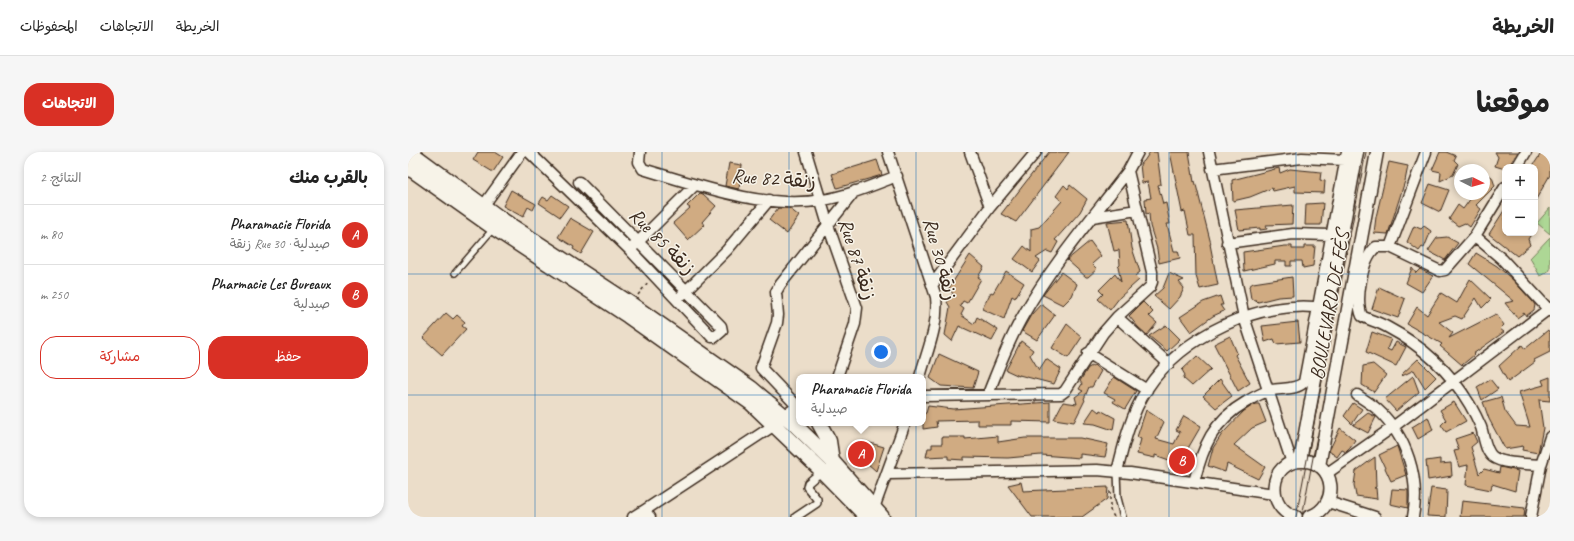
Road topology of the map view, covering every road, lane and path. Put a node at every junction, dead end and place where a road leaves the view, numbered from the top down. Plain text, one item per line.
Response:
1 (410, 152) edge
2 (522, 152) edge
3 (529, 152) edge
4 (640, 152) edge
5 (806, 152) edge
6 (888, 152) edge
7 (970, 152) edge
8 (1036, 152) edge
9 (1138, 152) edge
10 (1209, 152) edge
11 (1357, 152) edge
12 (1377, 152) edge
13 (1426, 152) edge
14 (1526, 152) edge
15 (1303, 155) edge
16 (1346, 156) edge
17 (1519, 164) edge
18 (408, 167) edge
19 (1212, 169) junction
20 (1128, 171) junction
21 (897, 176) junction
22 (579, 182) dead end
23 (695, 185) junction
24 (855, 191) junction
25 (1502, 192) edge
26 (769, 200) junction
27 (822, 200) junction
28 (484, 205) junction
29 (990, 208) junction
30 (1137, 210) junction
31 (1092, 217) junction
32 (498, 224) junction
33 (828, 225) junction
34 (1330, 234) junction
35 (1475, 236) junction
36 (638, 242) junction
37 (1227, 243) junction
38 (1390, 247) junction
39 (630, 250) junction
40 (455, 272) dead end
41 (933, 284) junction
42 (687, 291) junction
43 (676, 300) junction
44 (1323, 308) junction
45 (1549, 309) edge
46 (1117, 317) junction
47 (1244, 318) junction
48 (1088, 352) junction
49 (1168, 364) junction
50 (838, 374) edge
51 (921, 374) edge
52 (1454, 381) junction
53 (1147, 390) junction
54 (1268, 391) junction
55 (988, 394) junction
56 (1357, 395) dead end
57 (926, 396) edge
58 (796, 405) edge
59 (796, 410) edge
60 (780, 421) junction
61 (822, 426) edge
62 (904, 426) edge
63 (1394, 427) junction
64 (1550, 437) edge
65 (832, 461) junction
66 (1296, 462) junction
67 (1541, 465) junction
68 (1322, 470) junction
69 (822, 471) junction
70 (1117, 472) junction
71 (888, 474) junction
72 (1194, 482) junction
73 (1110, 486) dead end
74 (1274, 494) junction
75 (1328, 502) junction
76 (646, 514) edge
77 (874, 514) edge
78 (1291, 516) edge
79 (633, 517) edge
80 (796, 517) edge
81 (1114, 517) edge
82 (1123, 517) edge
83 (1309, 517) edge
84 (1375, 517) edge
85 (1413, 517) edge
86 (1531, 517) edge

1 - 28 main road
2 - 28 street
3 - 39 street
4 - 23 street, Rue 82 زنقة
5 - 27 street, Rue 87 زنقة
6 - 21 street, Rue 30 زنقة
7 - 29 street
8 - 29 street
9 - 20 street
10 - 19 street
11 - 44 street, BOULEVARD DE FÈS
12 - 68 street, BOULEVARD DE FÈS
13 - 38 street
14 - 17 street
15 - 16 street
15 - 19 street
16 - 34 street
18 - 32 main road
19 - 37 street
20 - 30 street
20 - 31 street
21 - 24 street, Rue 82 زنقة
21 - 41 street, Rue 30 زنقة
22 - 36 street, Rue 85 زنقة
23 - 26 street, Rue 82 زنقة
23 - 36 street
24 - 27 street, Rue 82 زنقة
24 - 33 street
25 - 35 street
26 - 27 street, Rue 82 زنقة
26 - 42 street
27 - 33 street, Rue 87 زنقة
28 - 32 main road
29 - 41 street
30 - 31 street
30 - 46 street
31 - 55 street
32 - 40 lane
32 - 60 main road
33 - 50 street, Rue 87 زنقة
33 - 58 street
34 - 37 street
34 - 44 street
35 - 38 street
35 - 45 street
36 - 39 street
36 - 42 street, Rue 85 زنقة
37 - 47 street
38 - 52 street
39 - 43 street
41 - 51 street, Rue 30 زنقة
42 - 43 street
42 - 43 street, Rue 85 زنقة
44 - 47 street
44 - 54 street
44 - 66 street, BOULEVARD DE FÈS
45 - 52 street
46 - 48 street
46 - 49 street
47 - 49 street
47 - 54 street
48 - 53 street
48 - 55 street
49 - 53 street
52 - 63 street
52 - 67 street
53 - 70 street
54 - 66 street
54 - 72 street
55 - 57 street
56 - 63 street
59 - 60 main road
60 - 65 main road
60 - 69 main road
60 - 76 street
61 - 65 main road
62 - 71 street
63 - 68 street
63 - 85 street
64 - 67 street
65 - 77 main road
66 - 68 street
66 - 74 street
67 - 86 street
68 - 75 street
69 - 77 main road
69 - 80 street
70 - 71 street
70 - 72 street
70 - 82 lane
71 - 77 street
72 - 74 street
73 - 81 path
74 - 78 street
75 - 83 street
75 - 84 street
76 - 79 street

